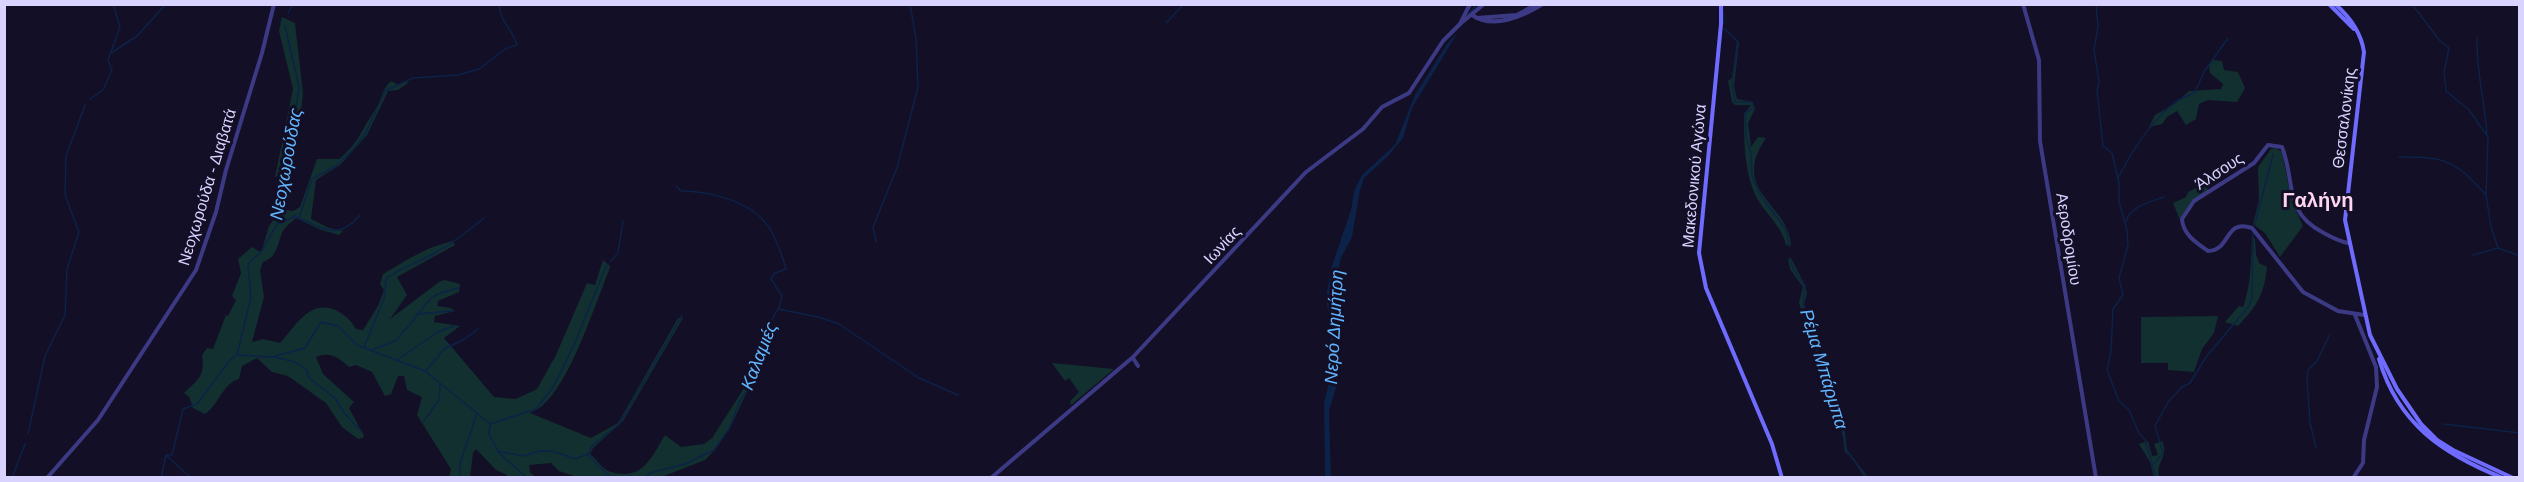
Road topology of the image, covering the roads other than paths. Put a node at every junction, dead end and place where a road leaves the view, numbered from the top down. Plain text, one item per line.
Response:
1 (274, 4) edge
2 (1470, 4) edge
3 (1484, 4) edge
4 (1537, 4) edge
5 (1543, 4) edge
6 (1721, 4) edge
7 (2024, 4) edge
8 (2329, 4) edge
9 (2335, 4) edge
10 (1474, 17) junction
11 (1460, 24) junction
12 (2356, 31) junction
13 (2348, 243) junction
14 (2355, 315) junction
15 (2364, 315) junction
16 (2377, 349) junction
17 (1132, 358) junction
18 (1138, 366) dead end
19 (47, 477) edge
20 (991, 477) edge
21 (1782, 477) edge
22 (2096, 477) edge
23 (2353, 477) edge
24 (2503, 477) edge
25 (2513, 477) edge

1 - 19 street, Νεοχωρούδα - Διαβατά
2 - 11 street
3 - 10 street
4 - 10 street
5 - 10 street
6 - 21 main road, Μακεδονικού Αγώνα
7 - 22 street, Αεροδρομίου
8 - 12 main road, Θεσσαλονίκης
9 - 12 main road, Θεσσαλονίκης
10 - 11 street
11 - 17 street, Ιωνίας
12 - 13 main road, Θεσσαλονίκης
13 - 14 street, Άλσους
13 - 15 main road, Θεσσαλονίκης
14 - 15 street, Άλσους
14 - 23 street
15 - 16 main road, Θεσσαλονίκης
16 - 24 main road, Θεσσαλονίκης
16 - 25 main road, Θεσσαλονίκης
17 - 18 street
17 - 20 street, Ιωνίας

